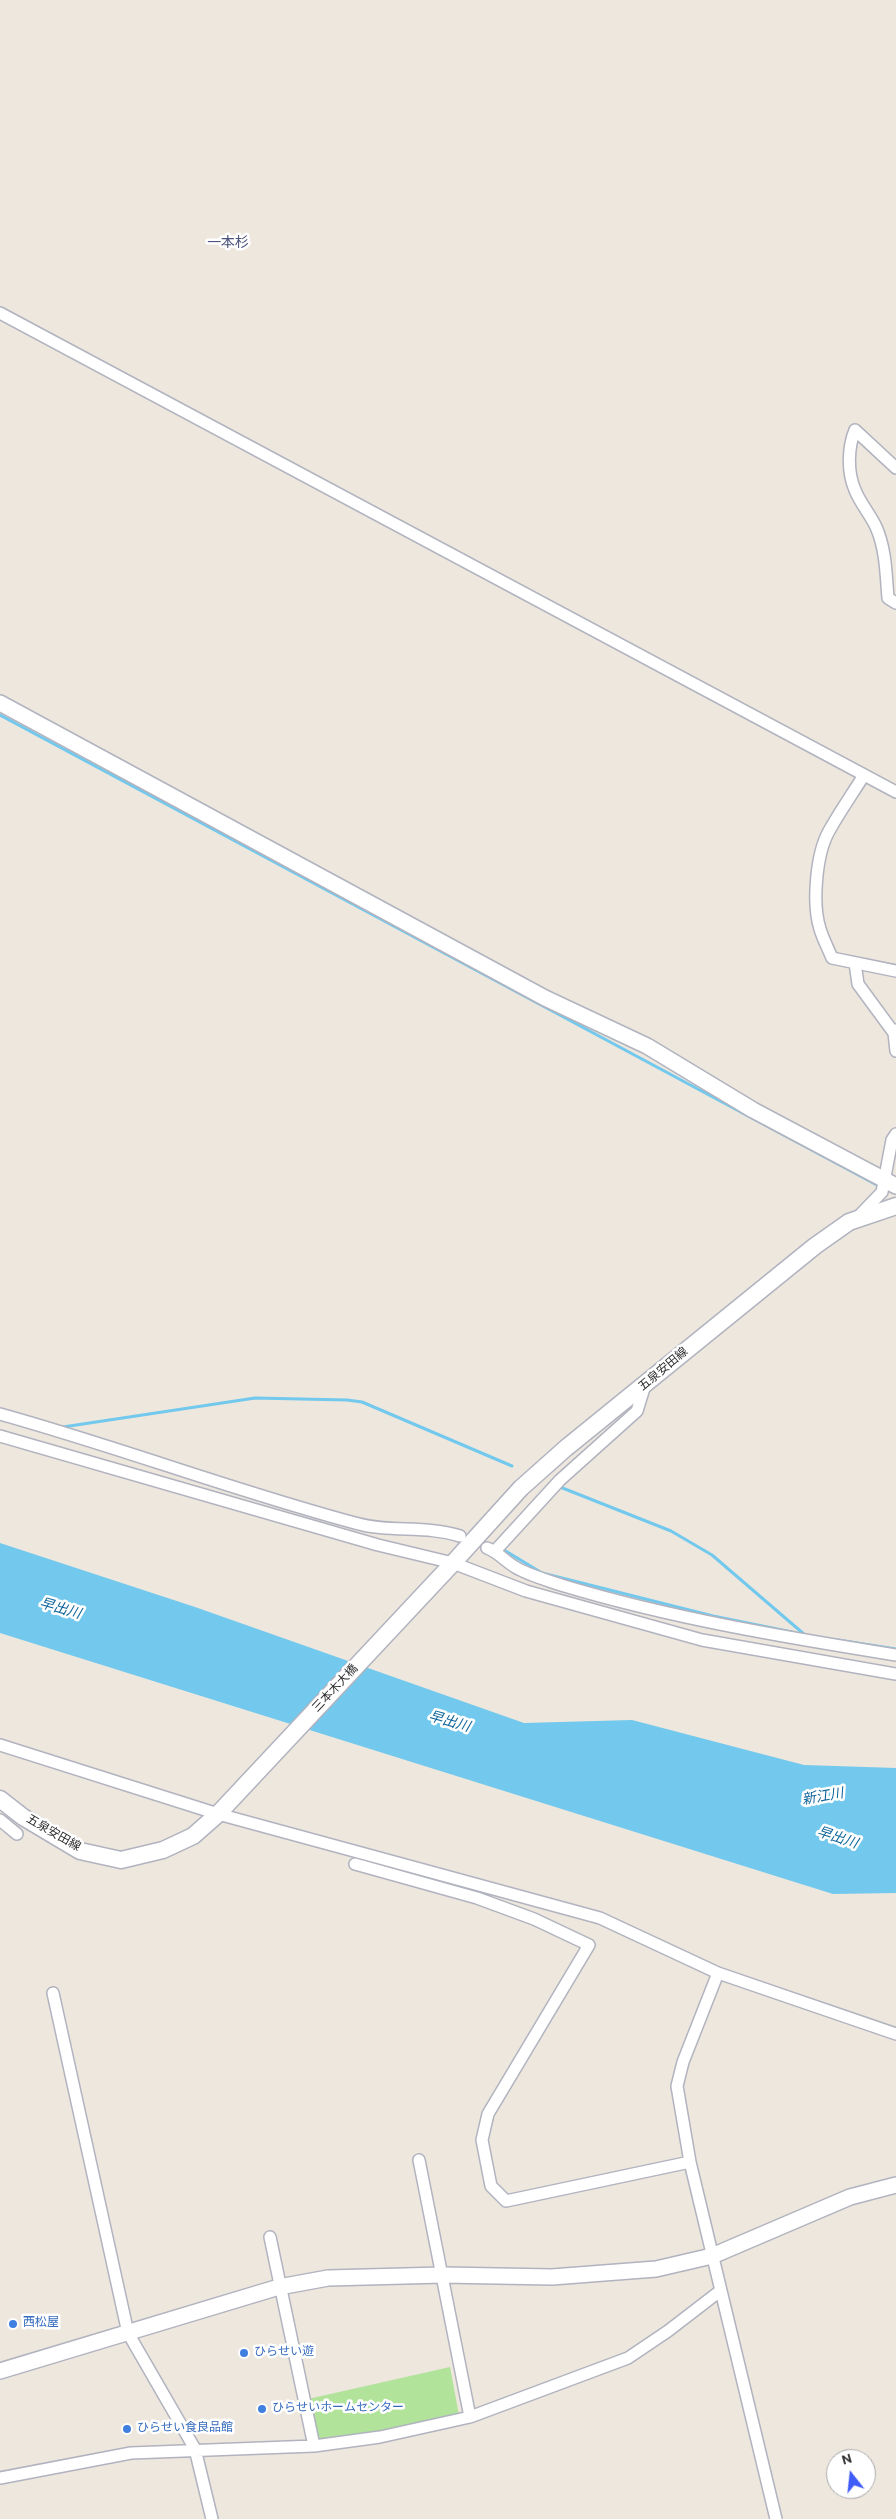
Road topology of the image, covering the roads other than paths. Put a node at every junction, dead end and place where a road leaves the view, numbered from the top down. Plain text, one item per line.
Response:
1 (0, 313) edge
2 (896, 468) edge
3 (896, 603) edge
4 (0, 702) edge
5 (864, 775) junction
6 (896, 792) edge
7 (855, 963) junction
8 (896, 971) edge
9 (895, 1032) edge
10 (896, 1051) edge
11 (896, 1134) edge
12 (890, 1182) edge
13 (896, 1206) edge
14 (855, 1220) junction
15 (645, 1385) junction
16 (0, 1414) edge
17 (0, 1436) edge
18 (460, 1536) dead end
19 (452, 1565) junction
20 (896, 1655) edge
21 (896, 1674) edge
22 (0, 1745) edge
23 (0, 1799) edge
24 (220, 1812) junction
25 (0, 1820) edge
26 (17, 1834) dead end
27 (356, 1864) dead end
28 (718, 1973) junction
29 (53, 1993) dead end
30 (896, 2034) edge
31 (419, 2160) dead end
32 (690, 2162) junction
33 (896, 2185) edge
34 (270, 2237) dead end
35 (712, 2256) junction
36 (443, 2275) junction
37 (279, 2287) junction
38 (720, 2291) junction
39 (128, 2333) junction
40 (0, 2371) edge
41 (470, 2416) junction
42 (314, 2446) junction
43 (195, 2449) junction
44 (0, 2478) edge
45 (212, 2519) edge
46 (776, 2519) edge

1 - 5 street
2 - 3 street
4 - 12 street
5 - 6 street
5 - 7 street
7 - 8 street
7 - 9 street
9 - 10 street
11 - 12 street
12 - 14 street
13 - 14 main road, 五泉安田線
14 - 15 main road, 五泉安田線
15 - 19 main road, 五泉安田線
15 - 20 street
16 - 18 street
17 - 19 street
19 - 21 street
19 - 24 main road, 三本木大橋
22 - 24 street
23 - 24 main road, 五泉安田線
24 - 28 street
25 - 26 street
27 - 32 street
28 - 30 street
28 - 32 street
29 - 39 street
31 - 36 street
32 - 35 street
33 - 35 street
34 - 37 street
35 - 36 street
35 - 38 street
36 - 37 street
36 - 41 street
37 - 39 street
37 - 42 street
38 - 41 street
38 - 46 street
39 - 40 street
39 - 43 street
41 - 42 street
42 - 43 street
43 - 44 street
43 - 45 street

